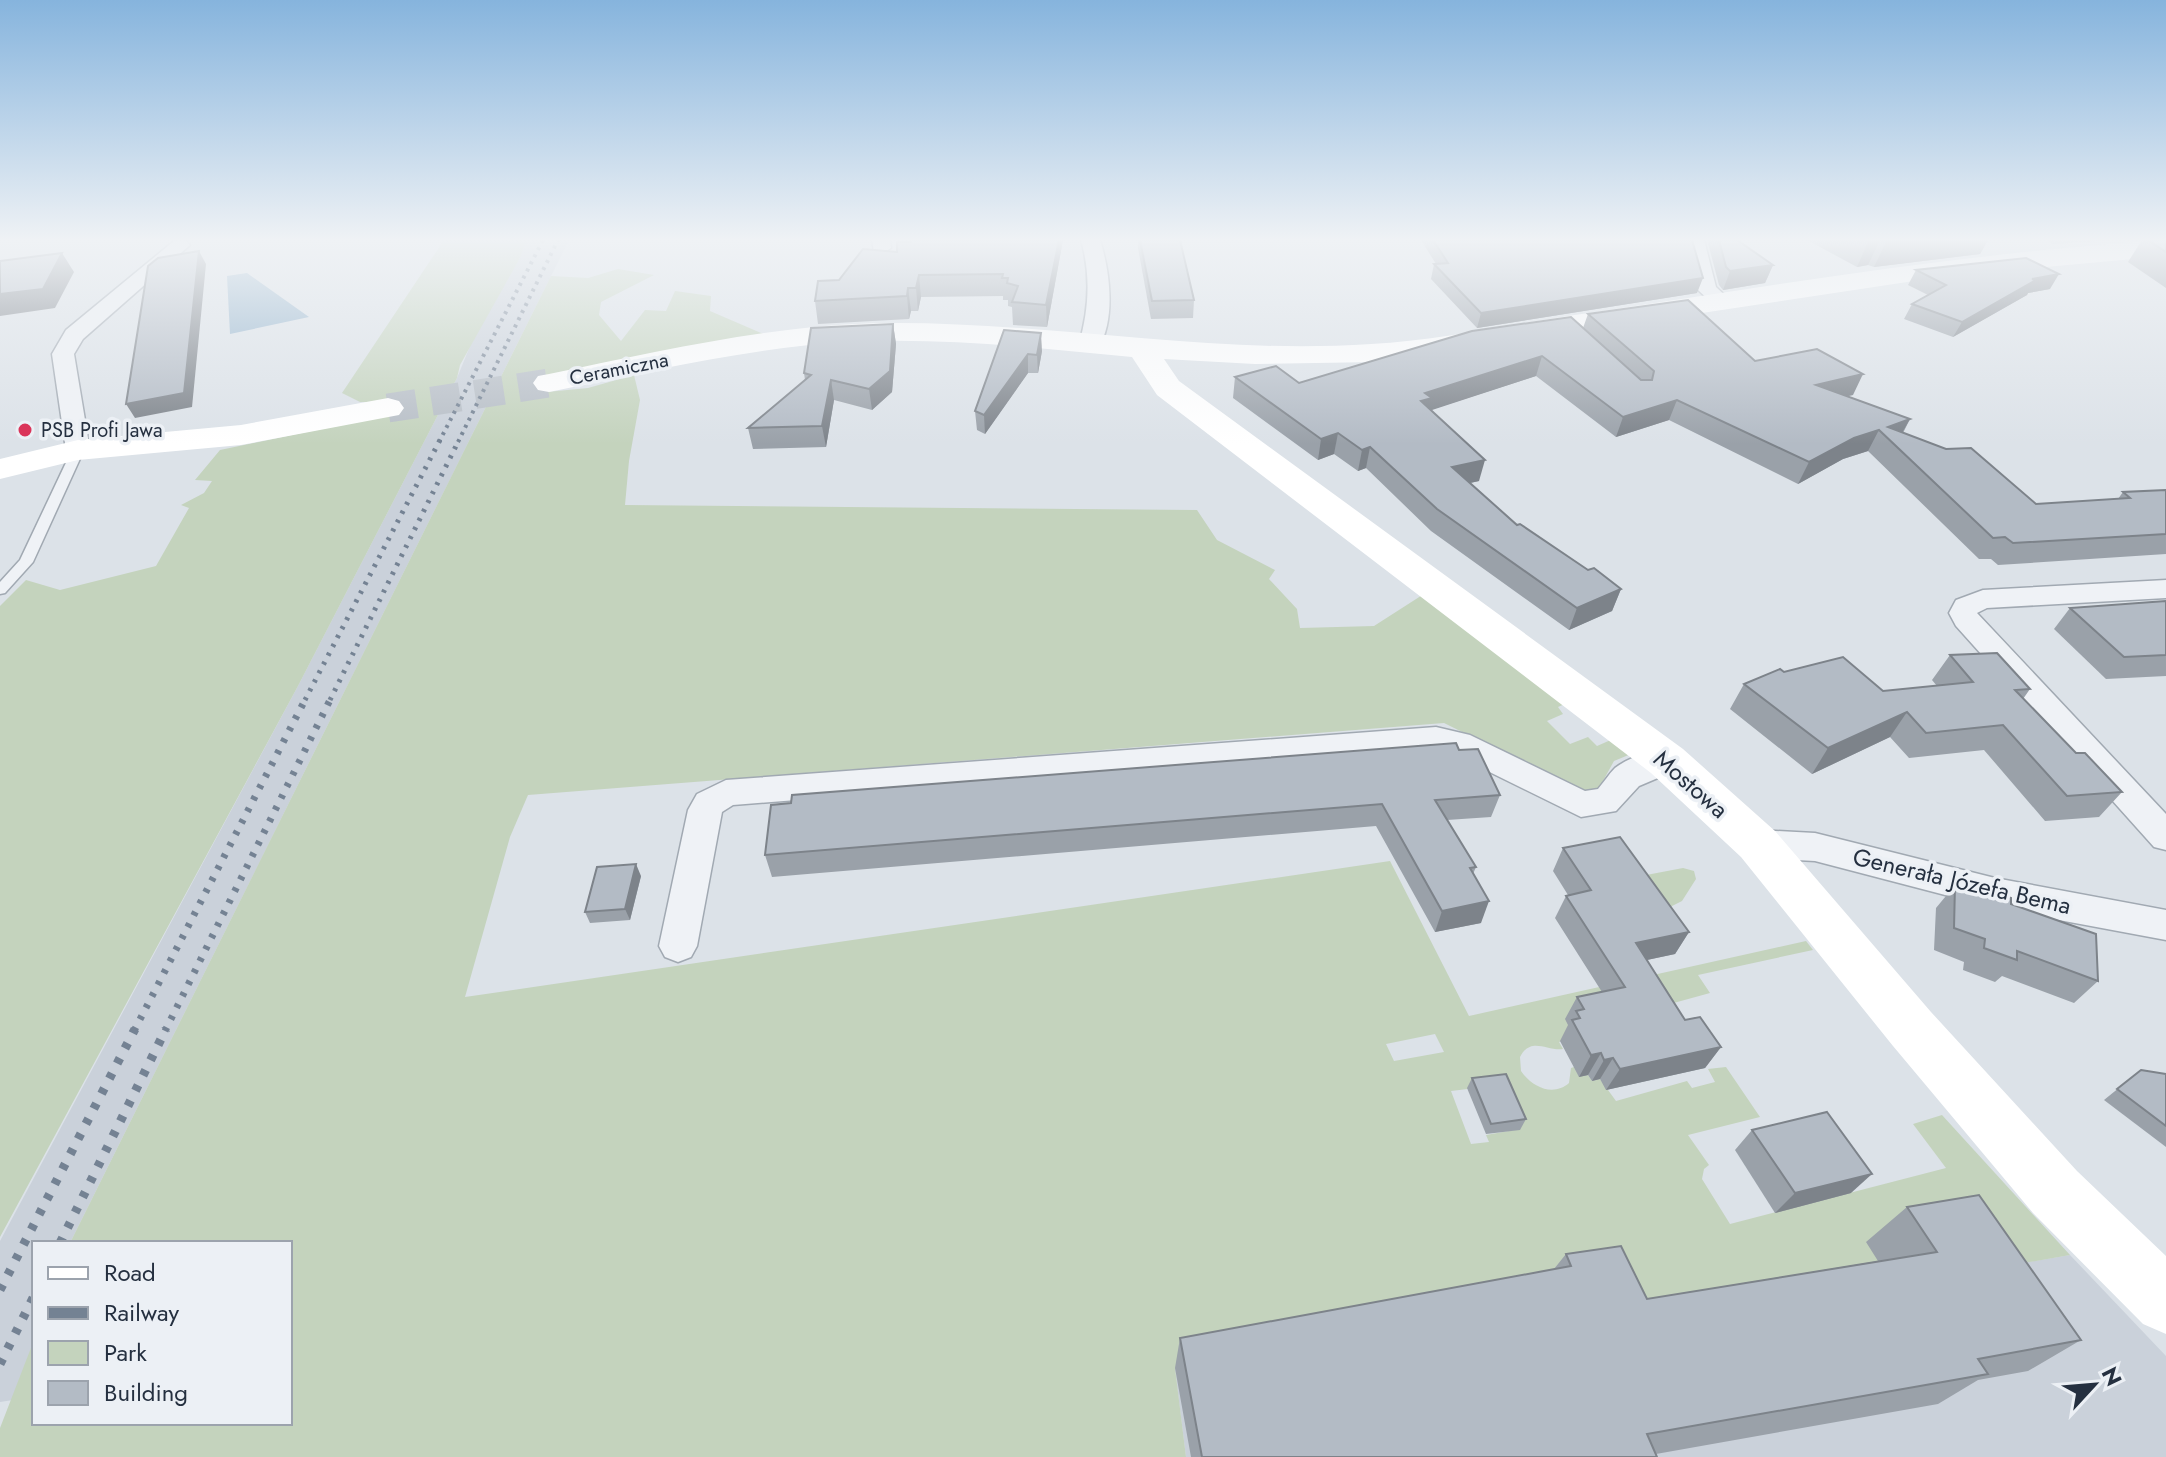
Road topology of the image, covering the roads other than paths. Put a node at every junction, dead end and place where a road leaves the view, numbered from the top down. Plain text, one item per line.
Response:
1 (107, 308) edge
2 (1097, 308) edge
3 (1687, 308) edge
4 (1090, 344) junction
5 (1142, 349) junction
6 (549, 383) tunnel mouth
7 (388, 408) tunnel mouth
8 (78, 450) junction
9 (0, 469) edge
10 (2166, 589) edge
11 (0, 590) edge
12 (1667, 761) junction
13 (2166, 837) edge
14 (1758, 844) junction
15 (2166, 925) edge
16 (678, 946) dead end
17 (2166, 1301) edge

1 - 8 street
2 - 4 street
3 - 5 street, Ceramiczna
4 - 5 street, Ceramiczna
4 - 6 street, Ceramiczna
5 - 12 street, Mostowa
7 - 8 street
8 - 9 street
8 - 11 lane
10 - 13 street
12 - 14 street, Mostowa
12 - 16 street
14 - 15 street, Generała Józefa Bema
14 - 17 street, Mostowa

